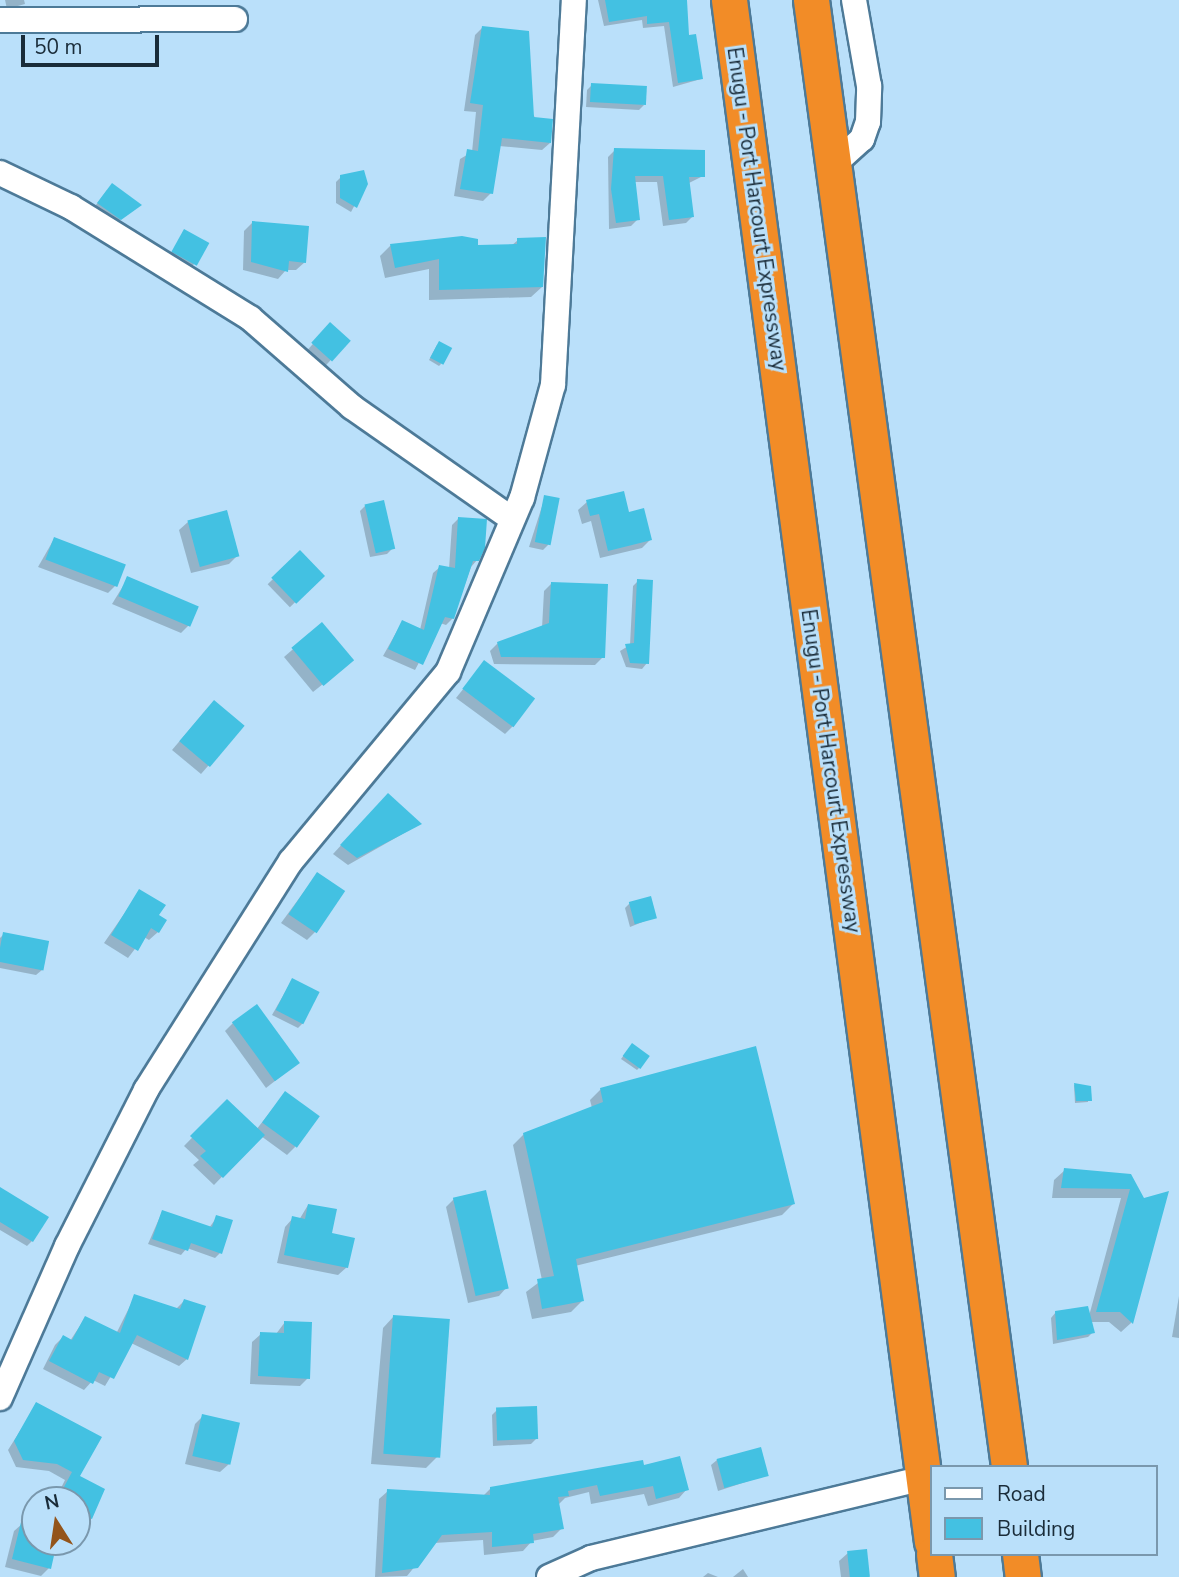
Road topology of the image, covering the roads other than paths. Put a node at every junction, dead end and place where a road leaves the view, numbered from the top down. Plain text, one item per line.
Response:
1 (574, 0) edge
2 (729, 0) edge
3 (811, 0) edge
4 (854, 0) edge
5 (235, 19) dead end
6 (0, 20) edge
7 (833, 165) junction
8 (0, 173) edge
9 (512, 519) junction
10 (0, 1398) edge
11 (1009, 1465) edge
12 (924, 1478) junction
13 (930, 1526) edge
14 (934, 1556) edge
15 (1020, 1556) edge
16 (549, 1577) edge
17 (937, 1577) edge
18 (1023, 1577) edge

1 - 9 street
2 - 12 highway, Enugu - Port Harcourt Expressway
3 - 7 highway
4 - 7 street
5 - 6 street
7 - 11 highway
8 - 9 street
9 - 10 street
12 - 13 highway, Enugu - Port Harcourt Expressway
12 - 16 street
14 - 17 highway
15 - 18 highway

